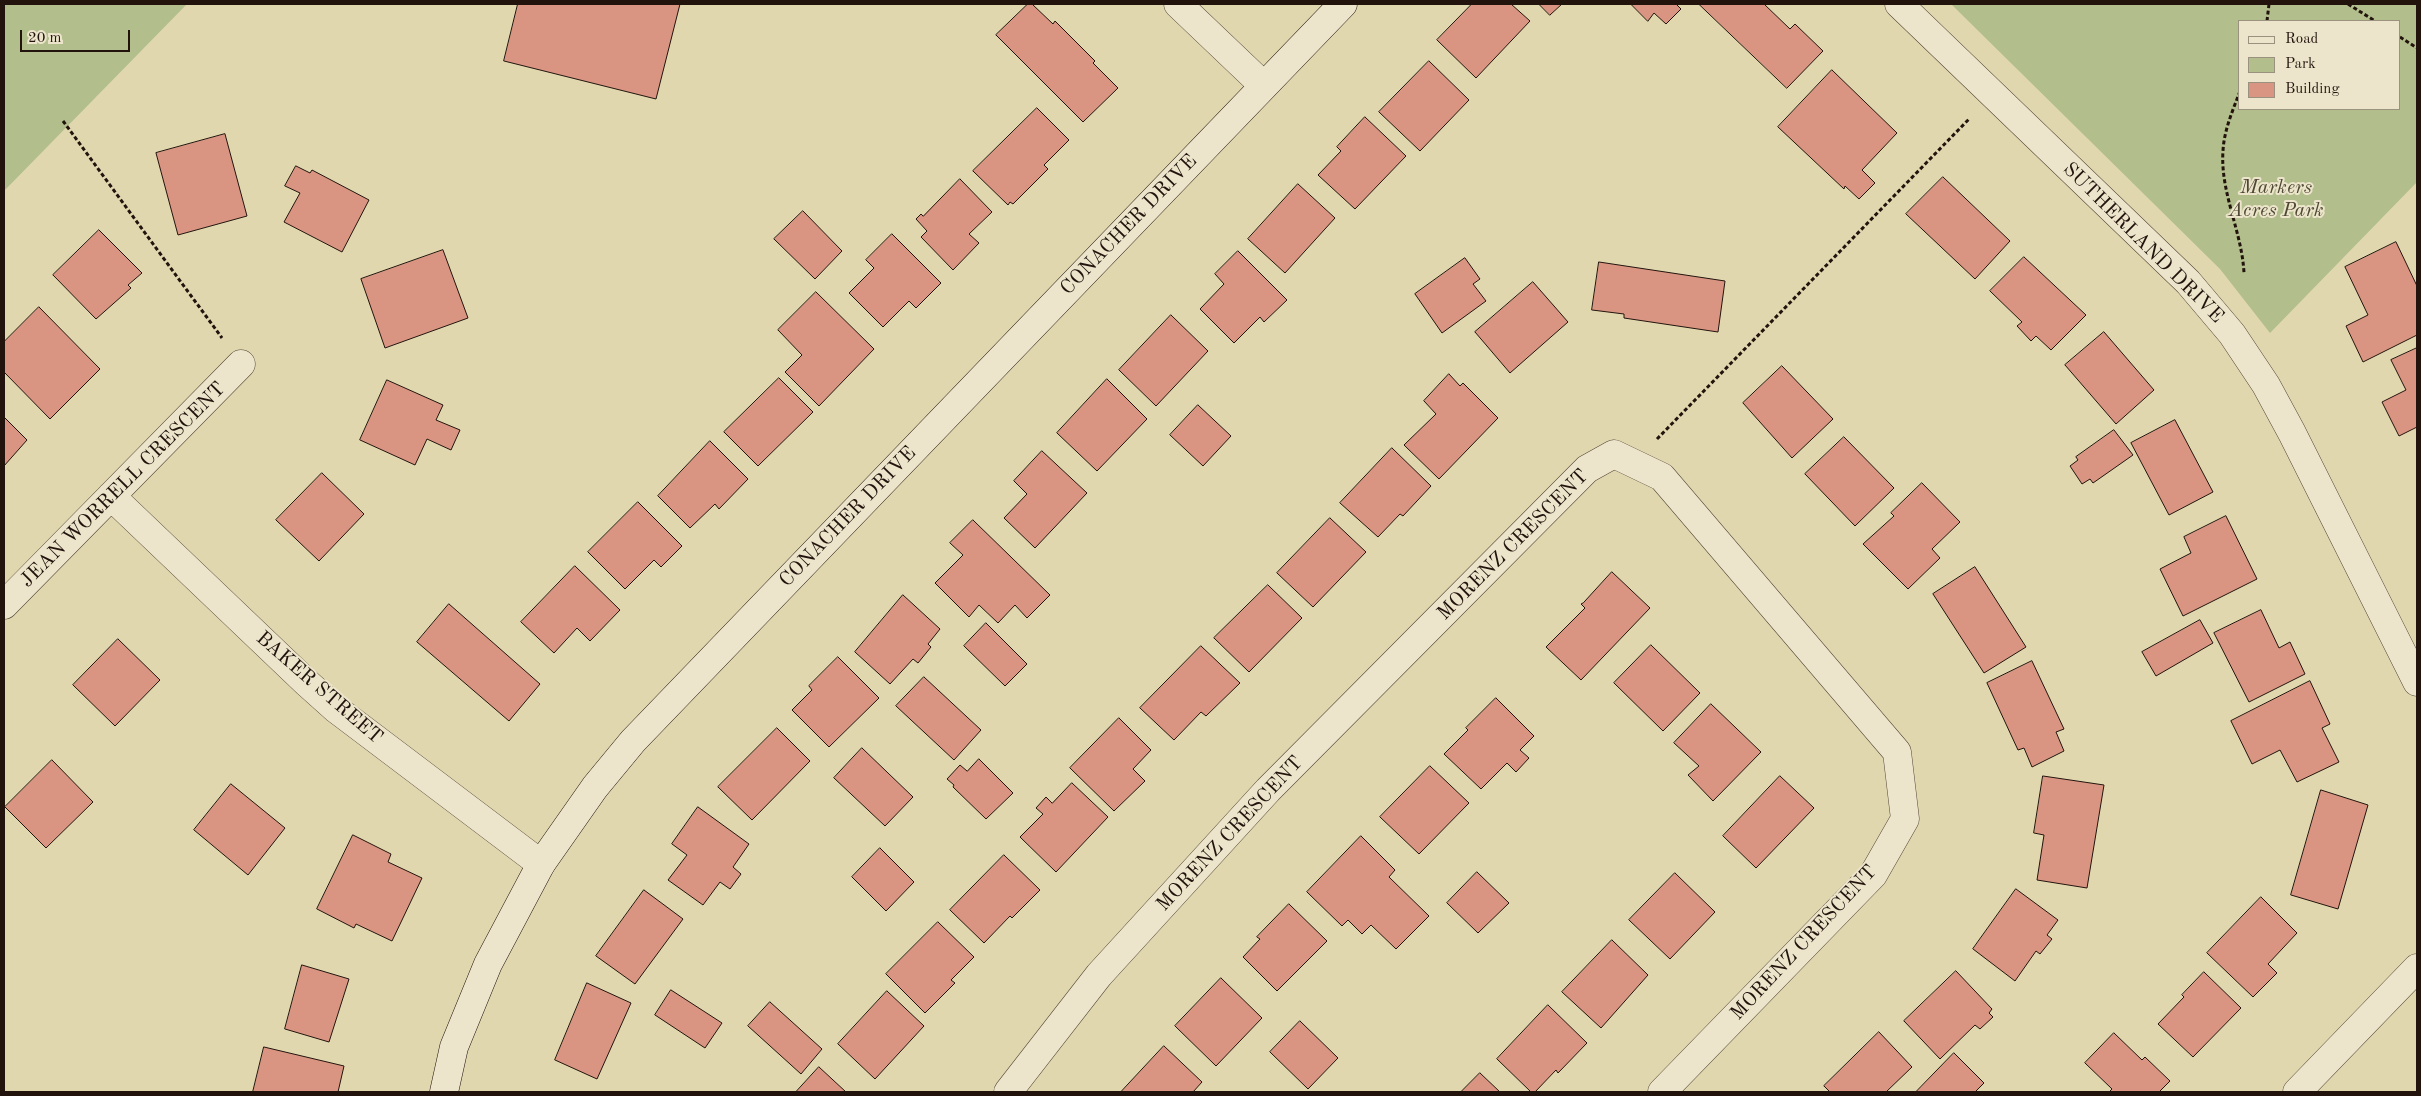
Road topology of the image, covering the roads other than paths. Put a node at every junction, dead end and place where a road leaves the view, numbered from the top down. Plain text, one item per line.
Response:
1 (1178, 4) edge
2 (1344, 4) edge
3 (1899, 4) edge
4 (1263, 85) junction
5 (242, 364) road end
6 (111, 496) junction
7 (4, 605) edge
8 (2417, 682) edge
9 (540, 864) junction
10 (2417, 968) edge
11 (444, 1092) edge
12 (1008, 1092) edge
13 (1662, 1092) edge
14 (2297, 1092) edge

1 - 4 street
2 - 4 street, CONACHER DRIVE
3 - 8 street, SUTHERLAND DRIVE
4 - 9 street, CONACHER DRIVE
5 - 6 street, JEAN WORRELL CRESCENT
6 - 7 street, JEAN WORRELL CRESCENT
6 - 9 street, BAKER STREET
9 - 11 street, CONACHER DRIVE
10 - 14 street
12 - 13 street, MORENZ CRESCENT

